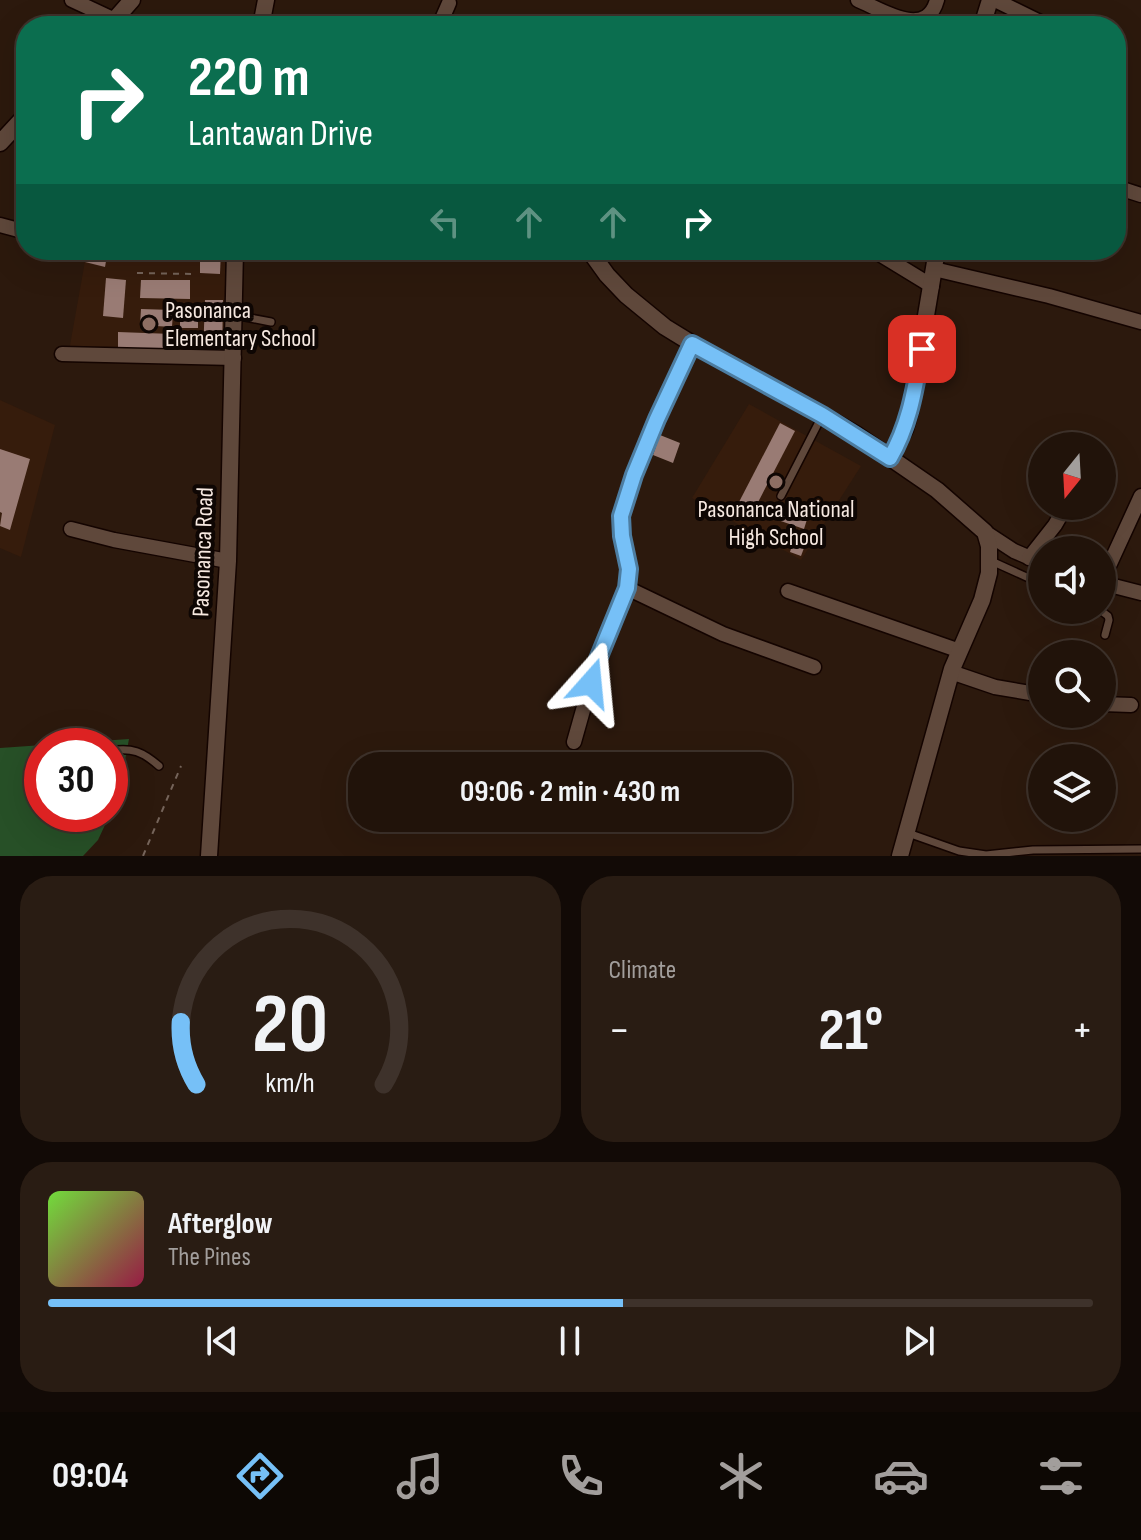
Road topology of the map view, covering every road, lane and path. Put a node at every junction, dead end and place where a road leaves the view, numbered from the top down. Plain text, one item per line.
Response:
1 (72, 0) edge
2 (132, 0) edge
3 (858, 0) edge
4 (992, 0) edge
5 (449, 3) dead end
6 (100, 16) edge
7 (118, 16) edge
8 (443, 16) edge
9 (896, 16) edge
10 (1026, 16) edge
11 (16, 126) edge
12 (0, 143) edge
13 (235, 260) edge
14 (596, 260) edge
15 (895, 260) edge
16 (936, 260) edge
17 (137, 273) dead end
18 (194, 274) dead end
19 (933, 277) junction
20 (235, 315) junction
21 (1140, 318) edge
22 (271, 322) dead end
23 (692, 344) junction
24 (62, 354) dead end
25 (234, 358) junction
26 (822, 415) junction
27 (890, 458) junction
28 (781, 496) dead end
29 (1141, 496) edge
30 (71, 529) dead end
31 (985, 532) junction
32 (1116, 551) edge
33 (1028, 557) edge
34 (989, 560) junction
35 (228, 561) junction
36 (1028, 578) edge
37 (1116, 586) edge
38 (627, 588) junction
39 (788, 591) dead end
40 (1141, 593) edge
41 (1108, 624) edge
42 (1105, 635) dead end
43 (960, 651) junction
44 (814, 667) dead end
45 (951, 672) junction
46 (1028, 693) edge
47 (1116, 704) edge
48 (1131, 705) dead end
49 (574, 742) dead end
50 (128, 750) edge
51 (159, 766) dead end
52 (181, 766) dead end
53 (906, 832) junction
54 (1141, 849) edge
55 (143, 856) edge
56 (209, 856) edge
57 (900, 856) edge

1 - 6 street
2 - 7 street
3 - 9 street
4 - 10 street
5 - 8 street
11 - 12 street
13 - 20 street, Pasonanca Road
14 - 23 street
15 - 19 street
16 - 19 street
17 - 18 path
19 - 21 street
19 - 27 street
20 - 22 lane
20 - 25 street, Pasonanca Road
23 - 26 street
23 - 38 street
24 - 25 street
25 - 35 street, Pasonanca Road
26 - 27 street
26 - 28 lane
27 - 31 street
29 - 32 street
30 - 35 street
31 - 33 street
31 - 34 street
34 - 36 lane
34 - 43 street
35 - 56 street, Pasonanca Road
37 - 40 street
38 - 44 street
38 - 49 street
39 - 43 street
41 - 42 lane
43 - 45 street
45 - 46 street
45 - 53 street
47 - 48 street
50 - 51 lane
52 - 55 path
53 - 54 lane
53 - 57 street

